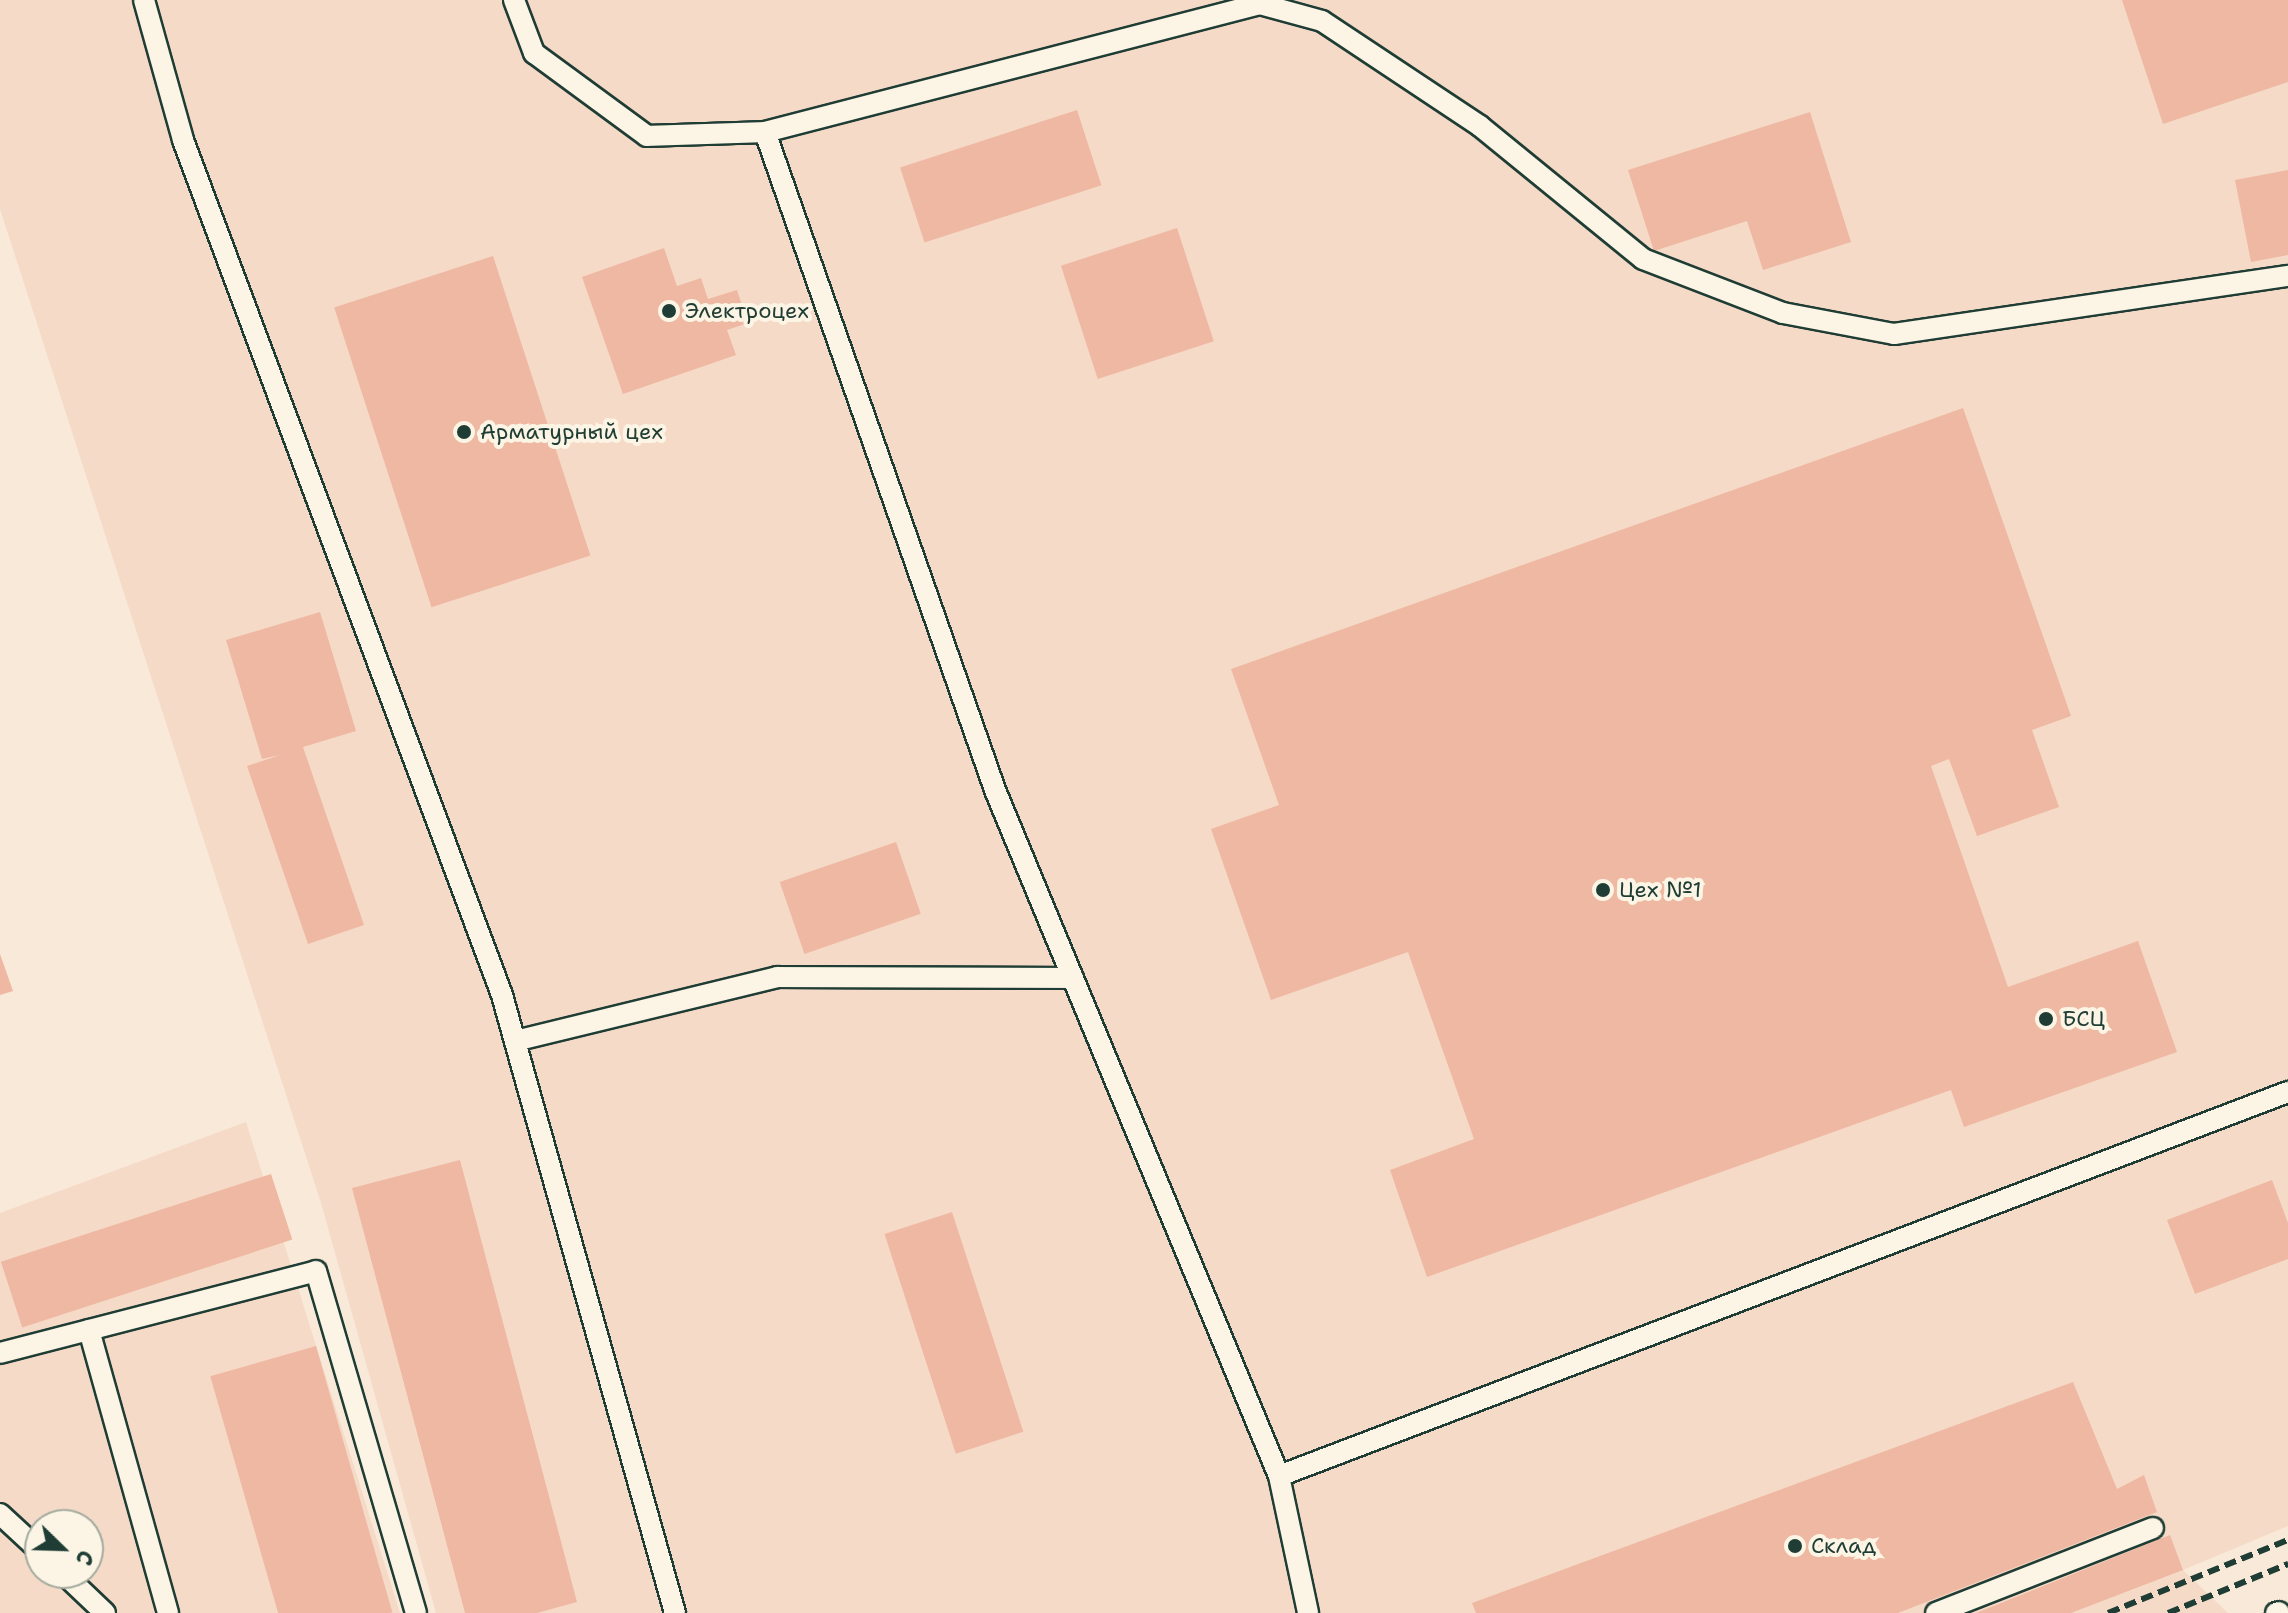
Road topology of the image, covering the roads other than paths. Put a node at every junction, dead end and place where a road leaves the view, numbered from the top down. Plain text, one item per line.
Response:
1 (144, 0) edge
2 (514, 0) edge
3 (765, 132) junction
4 (2288, 276) edge
5 (1073, 978) junction
6 (515, 1041) junction
7 (2288, 1092) edge
8 (89, 1330) junction
9 (0, 1353) edge
10 (1279, 1476) junction
11 (1, 1519) edge
12 (2153, 1528) dead end
13 (24, 1538) edge
14 (80, 1589) edge
15 (105, 1613) edge
16 (168, 1613) edge
17 (416, 1613) edge
18 (675, 1613) edge
19 (1308, 1613) edge
20 (1936, 1613) edge

1 - 6 lane
2 - 3 lane
3 - 4 lane
3 - 5 lane
5 - 6 lane
5 - 10 lane
6 - 18 lane
7 - 10 lane
8 - 9 lane
8 - 16 lane
8 - 17 lane
10 - 19 lane
11 - 13 lane
12 - 20 lane
14 - 15 lane

